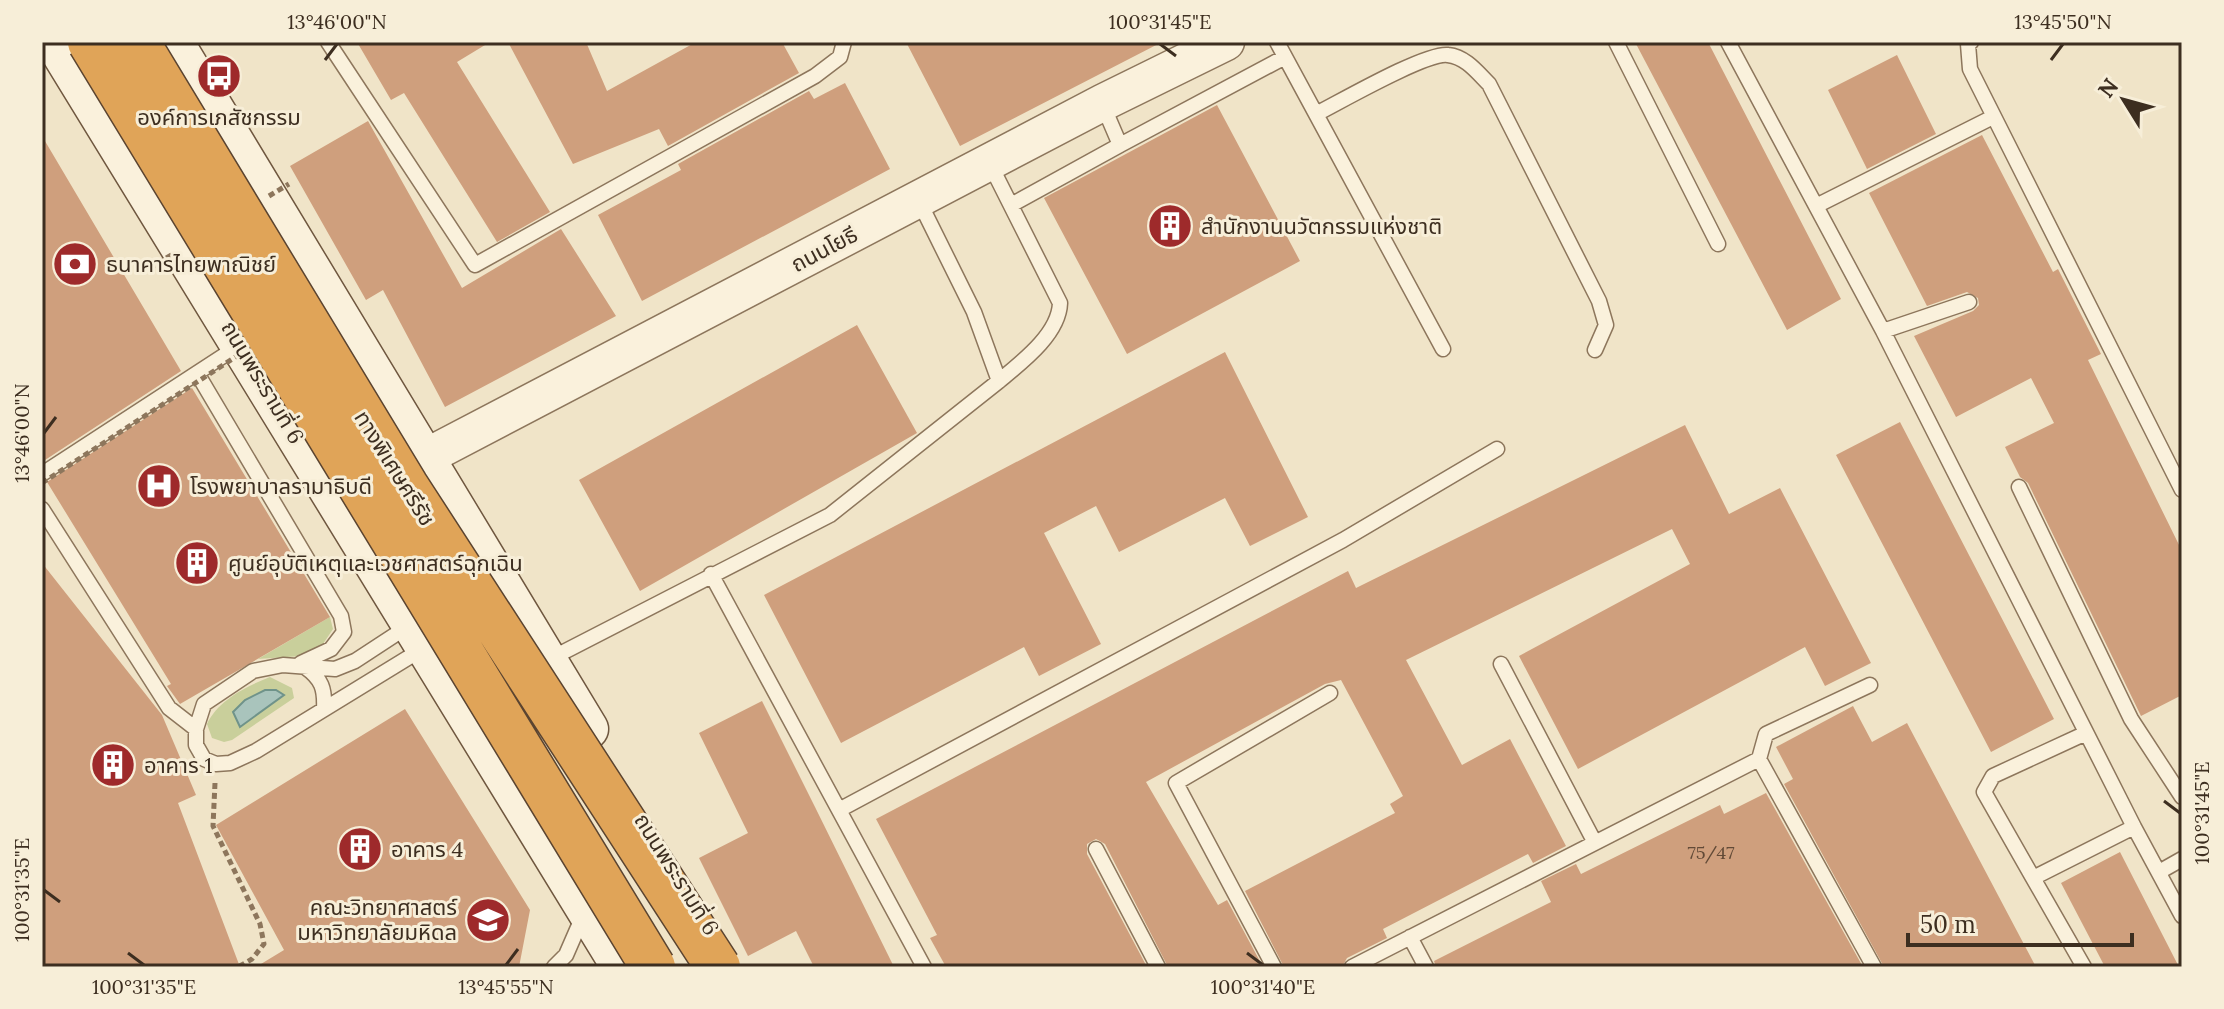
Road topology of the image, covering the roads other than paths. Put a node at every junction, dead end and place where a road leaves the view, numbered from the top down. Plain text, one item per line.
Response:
1 (137, 42) edge
2 (173, 42) edge
3 (328, 42) edge
4 (844, 42) edge
5 (1226, 42) edge
6 (1277, 42) edge
7 (1616, 42) edge
8 (1728, 42) edge
9 (1971, 42) edge
10 (62, 49) edge
11 (1285, 57) junction
12 (1102, 103) junction
13 (1316, 114) junction
14 (1993, 117) junction
15 (1120, 145) junction
16 (989, 162) junction
17 (918, 199) junction
18 (1011, 205) junction
19 (1816, 206) junction
20 (1718, 244) dead end
21 (1969, 302) dead end
22 (1883, 331) junction
23 (244, 347) junction
24 (1443, 349) dead end
25 (1595, 350) dead end
26 (197, 373) junction
27 (999, 381) junction
28 (1497, 449) dead end
29 (424, 458) junction
30 (42, 474) edge
31 (2019, 487) dead end
32 (2182, 490) edge
33 (42, 509) edge
34 (711, 574) junction
35 (417, 636) junction
36 (547, 661) junction
37 (1501, 664) dead end
38 (299, 667) junction
39 (1870, 685) dead end
40 (1330, 693) dead end
41 (324, 709) junction
42 (196, 729) junction
43 (2084, 734) junction
44 (1759, 759) junction
45 (2182, 797) edge
46 (839, 810) junction
47 (2134, 827) junction
48 (1594, 841) junction
49 (1096, 849) dead end
50 (2182, 859) edge
51 (2159, 872) junction
52 (2033, 878) junction
53 (586, 910) junction
54 (2182, 916) edge
55 (1410, 937) junction
56 (554, 967) edge
57 (622, 967) edge
58 (653, 967) edge
59 (718, 967) edge
60 (735, 967) edge
61 (924, 967) edge
62 (1158, 967) edge
63 (1274, 967) edge
64 (1352, 967) edge
65 (1426, 967) edge
66 (1874, 967) edge
67 (2084, 967) edge

1 - 59 highway, ทางพิเศษศรีรัช, bridge
2 - 29 main road, ถนนพระรามที่ 6
3 - 4 lane
5 - 12 street, ถนนโยธี
6 - 11 lane
7 - 20 lane
8 - 19 lane
9 - 14 lane
10 - 23 main road, ถนนพระรามที่ 6
10 - 58 highway, ทางพิเศษศรีรัช, bridge
11 - 13 lane
11 - 15 lane
12 - 15 lane
12 - 16 street, ถนนโยธี
13 - 24 lane
13 - 25 lane
14 - 19 lane
14 - 32 lane
15 - 18 lane
16 - 17 street, ถนนโยธี
16 - 18 lane
17 - 27 lane
17 - 29 street, ถนนโยธี
18 - 27 lane
19 - 22 lane
21 - 22 lane
22 - 43 lane
23 - 26 lane
23 - 35 main road, ถนนพระรามที่ 6
26 - 30 lane
26 - 38 lane
27 - 34 lane
28 - 46 lane
29 - 36 main road, ถนนพระรามที่ 6
31 - 45 lane
33 - 42 lane
34 - 36 lane
34 - 46 lane
35 - 38 lane
35 - 41 lane
35 - 53 main road, ถนนพระรามที่ 6
36 - 60 main road, ถนนพระรามที่ 6
37 - 48 lane
38 - 41 lane
38 - 42 lane
39 - 44 lane
40 - 63 lane
41 - 42 lane
43 - 47 lane
43 - 52 lane
44 - 48 lane
44 - 66 lane
46 - 61 lane
47 - 51 lane
47 - 52 lane
48 - 55 lane
49 - 62 lane
50 - 51 lane
51 - 54 lane
52 - 67 lane
53 - 56 lane
53 - 57 main road, ถนนพระรามที่ 6
55 - 64 lane
55 - 65 lane

